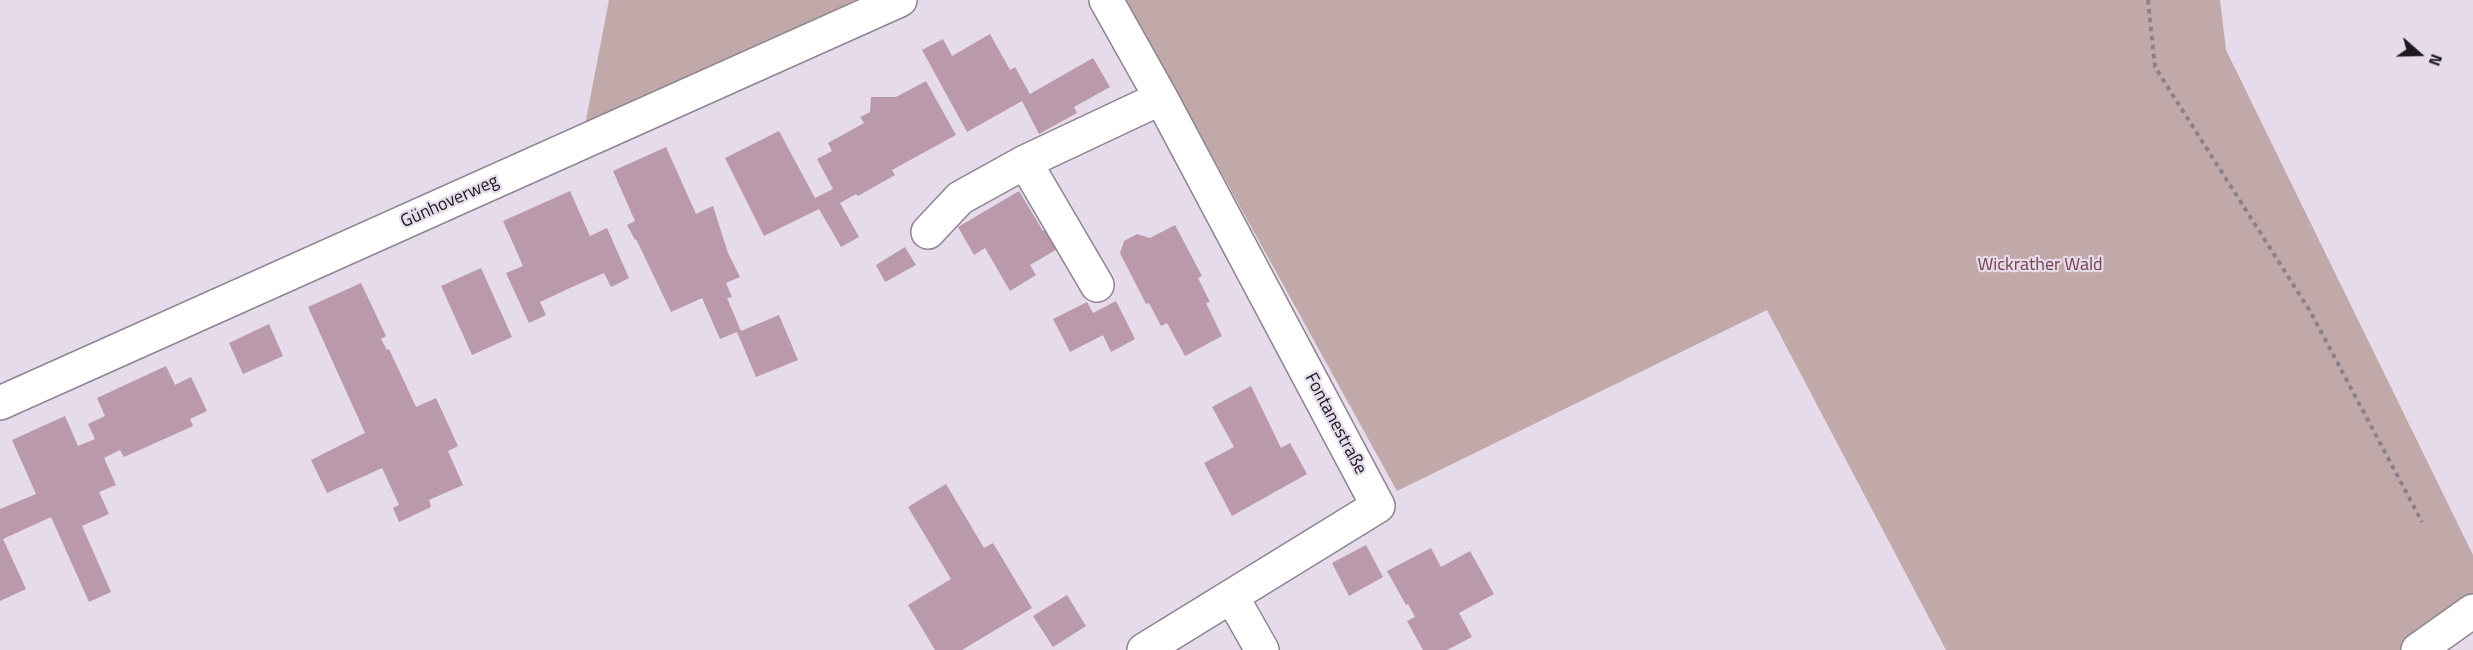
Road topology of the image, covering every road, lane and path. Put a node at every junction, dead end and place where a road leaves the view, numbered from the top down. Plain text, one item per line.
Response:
1 (900, 0) edge
2 (1106, 0) edge
3 (2148, 0) edge
4 (1161, 98) junction
5 (1025, 162) junction
6 (928, 232) dead end
7 (1097, 285) dead end
8 (0, 403) edge
9 (2422, 522) dead end
10 (1232, 597) junction
11 (2473, 611) edge
12 (1144, 650) edge
13 (1262, 650) edge
14 (2418, 650) edge

1 - 8 street, Günhoverweg
2 - 4 street, Fontanestraße
3 - 9 path
4 - 5 street
4 - 10 street, Fontanestraße
5 - 6 street
5 - 7 street
10 - 12 street, Fontanestraße
10 - 13 street
11 - 14 street

